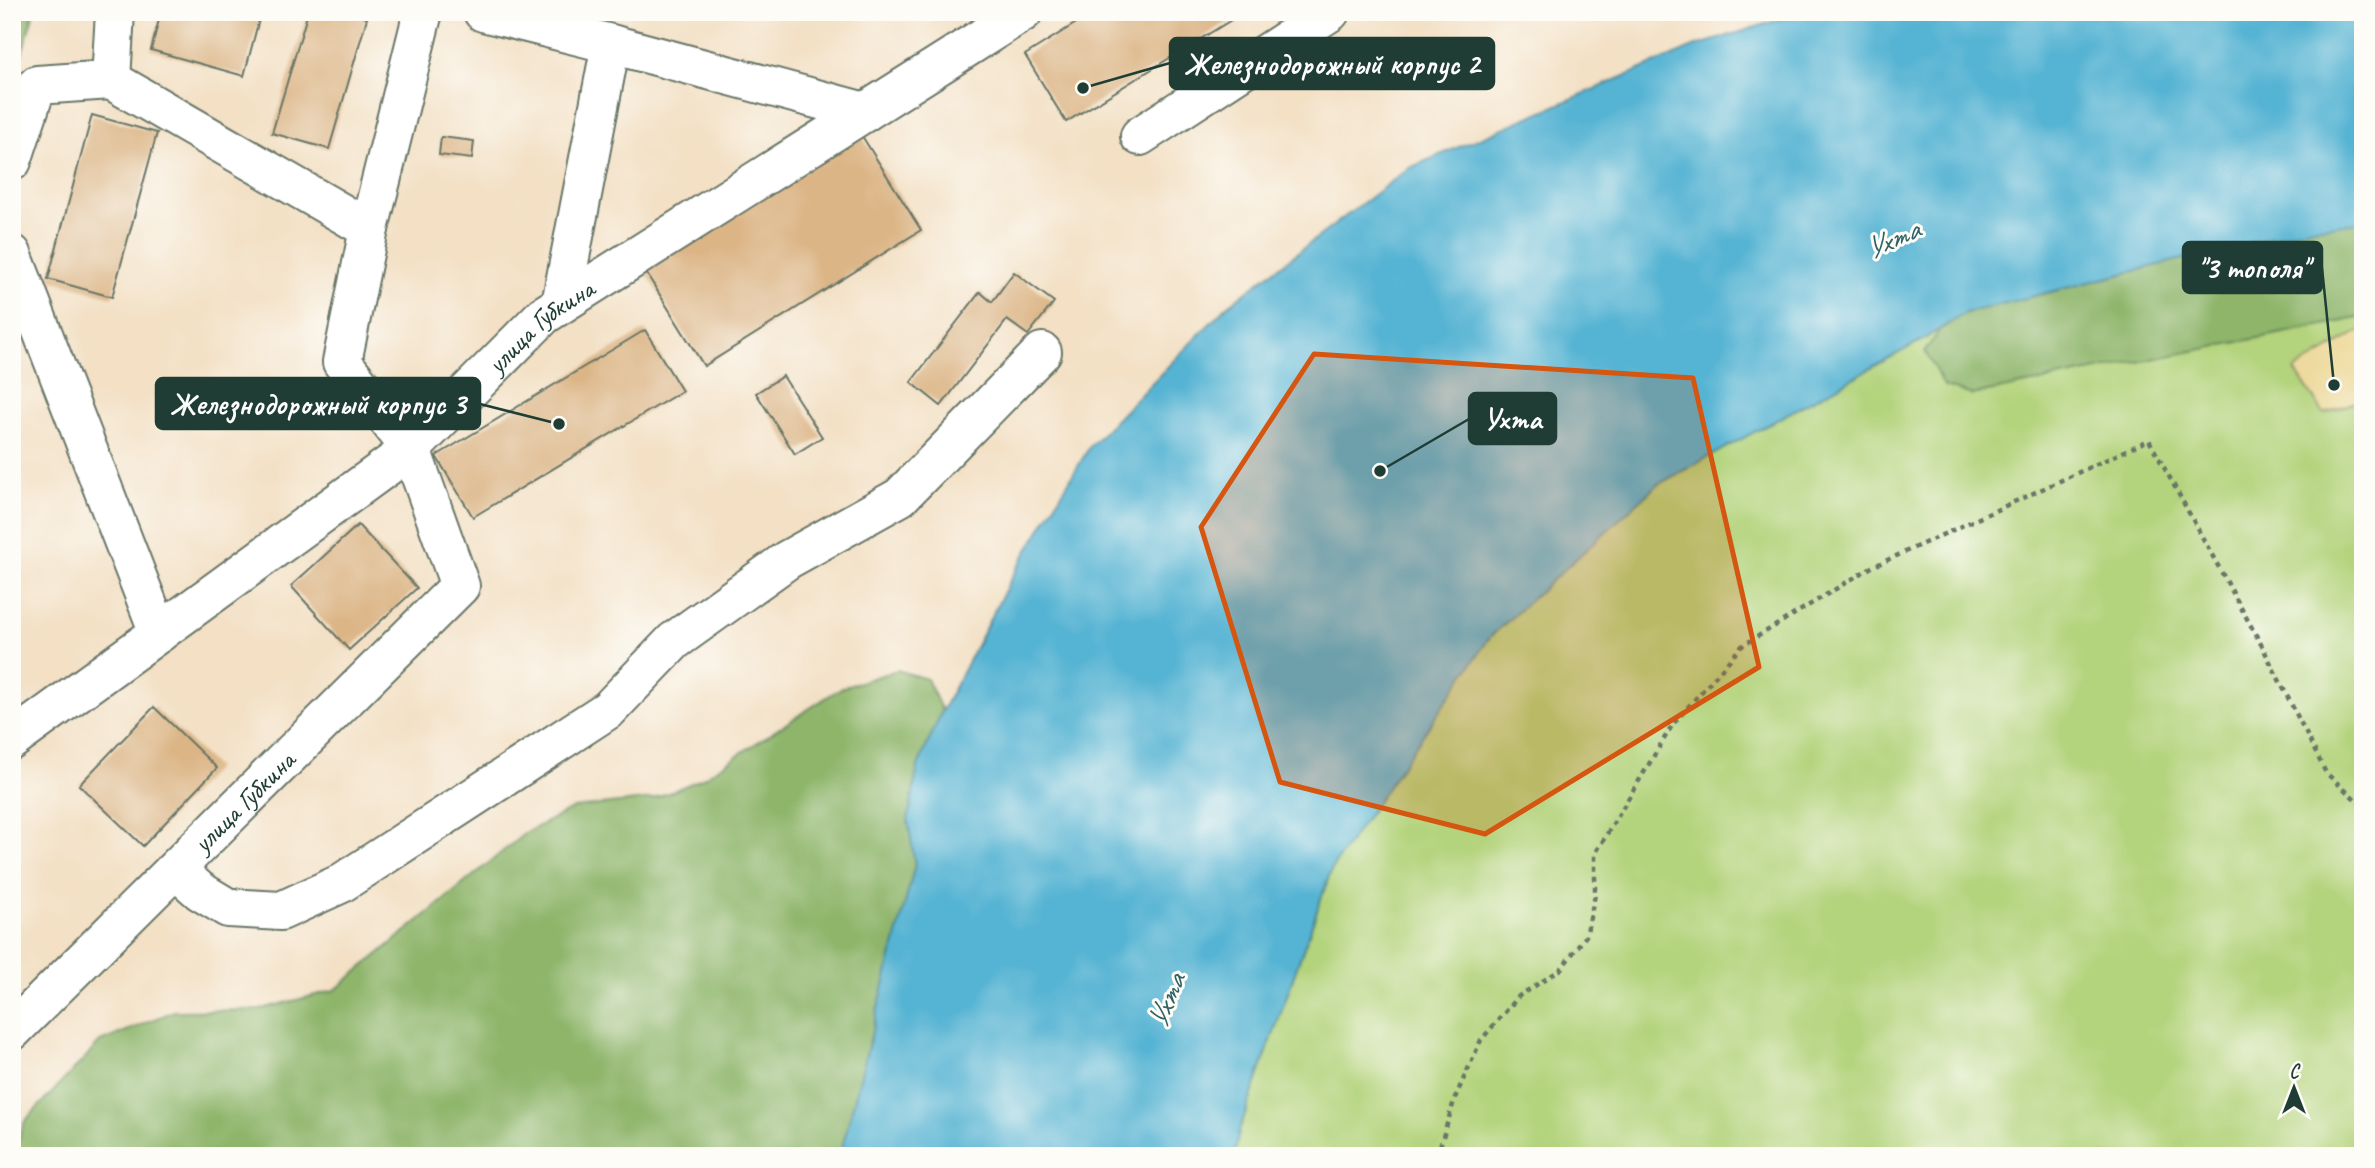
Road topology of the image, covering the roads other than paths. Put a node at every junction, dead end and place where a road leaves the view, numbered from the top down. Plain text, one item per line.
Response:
1 (115, 12) edge
2 (424, 12) edge
3 (483, 12) edge
4 (1023, 12) edge
5 (1330, 12) edge
6 (611, 44) junction
7 (111, 80) junction
8 (865, 112) junction
9 (1140, 136) dead end
10 (12, 161) edge
11 (369, 229) junction
12 (12, 254) edge
13 (561, 304) junction
14 (1042, 352) dead end
15 (411, 449) junction
16 (159, 633) junction
17 (12, 740) edge
18 (176, 870) junction
19 (12, 1031) edge

1 - 7 street
2 - 11 street
3 - 6 street
4 - 8 street, улица Губкина
5 - 9 street
6 - 8 street
6 - 13 street
7 - 10 street
7 - 11 street
8 - 13 street, улица Губкина
11 - 15 street
12 - 16 street
13 - 15 street, улица Губкина
14 - 18 street
15 - 16 street
15 - 18 street, улица Губкина
16 - 17 street
18 - 19 street, улица Губкина

